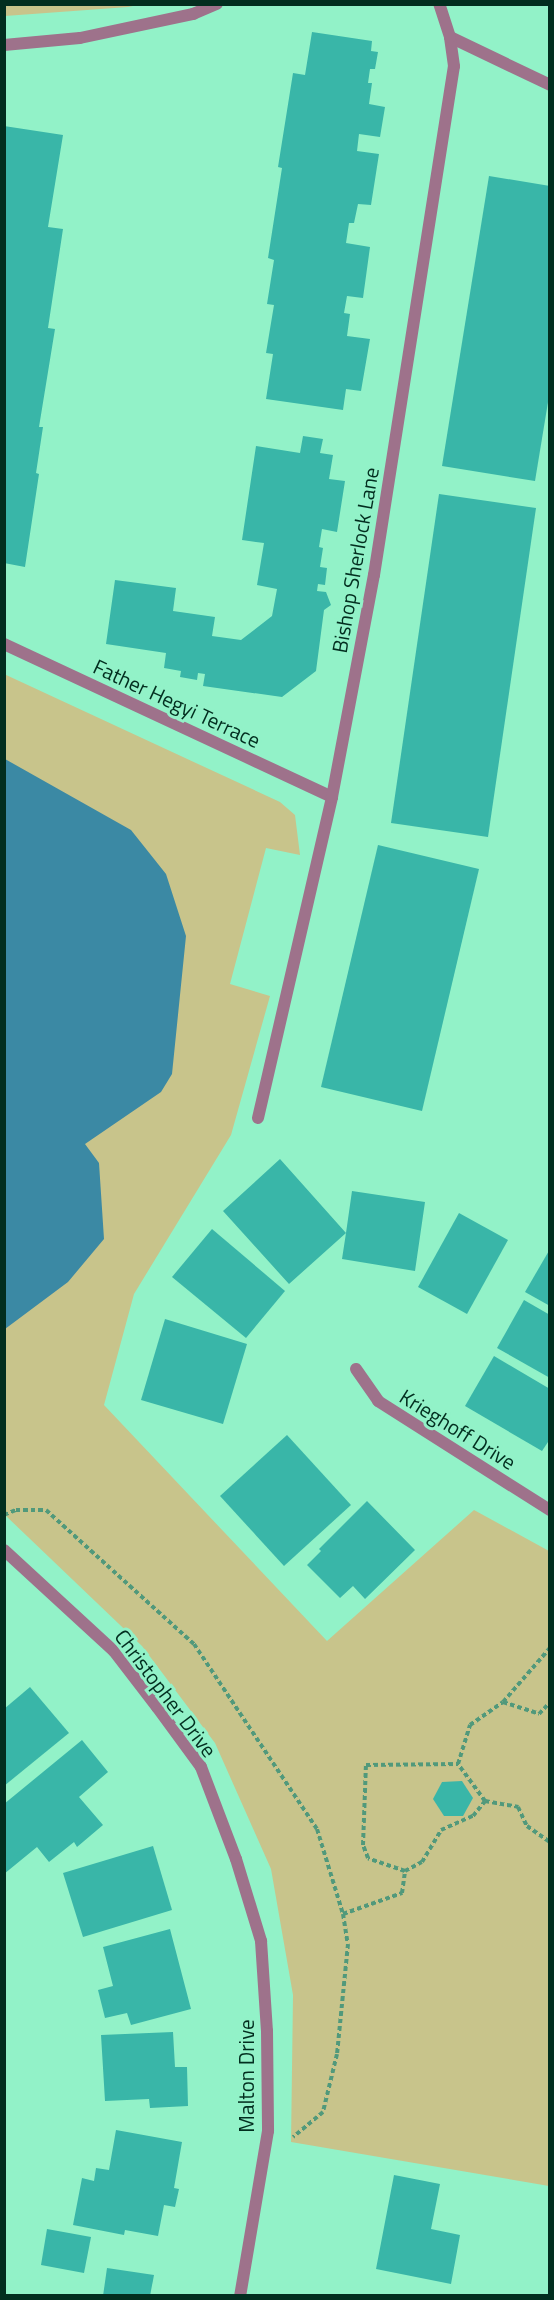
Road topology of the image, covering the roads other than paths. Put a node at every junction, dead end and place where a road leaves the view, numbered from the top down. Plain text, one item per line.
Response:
1 (217, 4) edge
2 (439, 4) edge
3 (450, 37) junction
4 (4, 45) edge
5 (549, 85) edge
6 (4, 644) edge
7 (332, 797) junction
8 (258, 1118) dead end
9 (356, 1369) dead end
10 (549, 1510) edge
11 (4, 1550) edge
12 (236, 1859) joint
13 (240, 2295) edge

1 - 4 street
2 - 3 street, Bishop Sherlock Lane
3 - 5 street
3 - 7 street, Bishop Sherlock Lane
6 - 7 street, Father Hegyi Terrace
7 - 8 street, Bishop Sherlock Lane
9 - 10 street, Krieghoff Drive
11 - 12 street, Christopher Drive
12 - 13 street, Malton Drive

